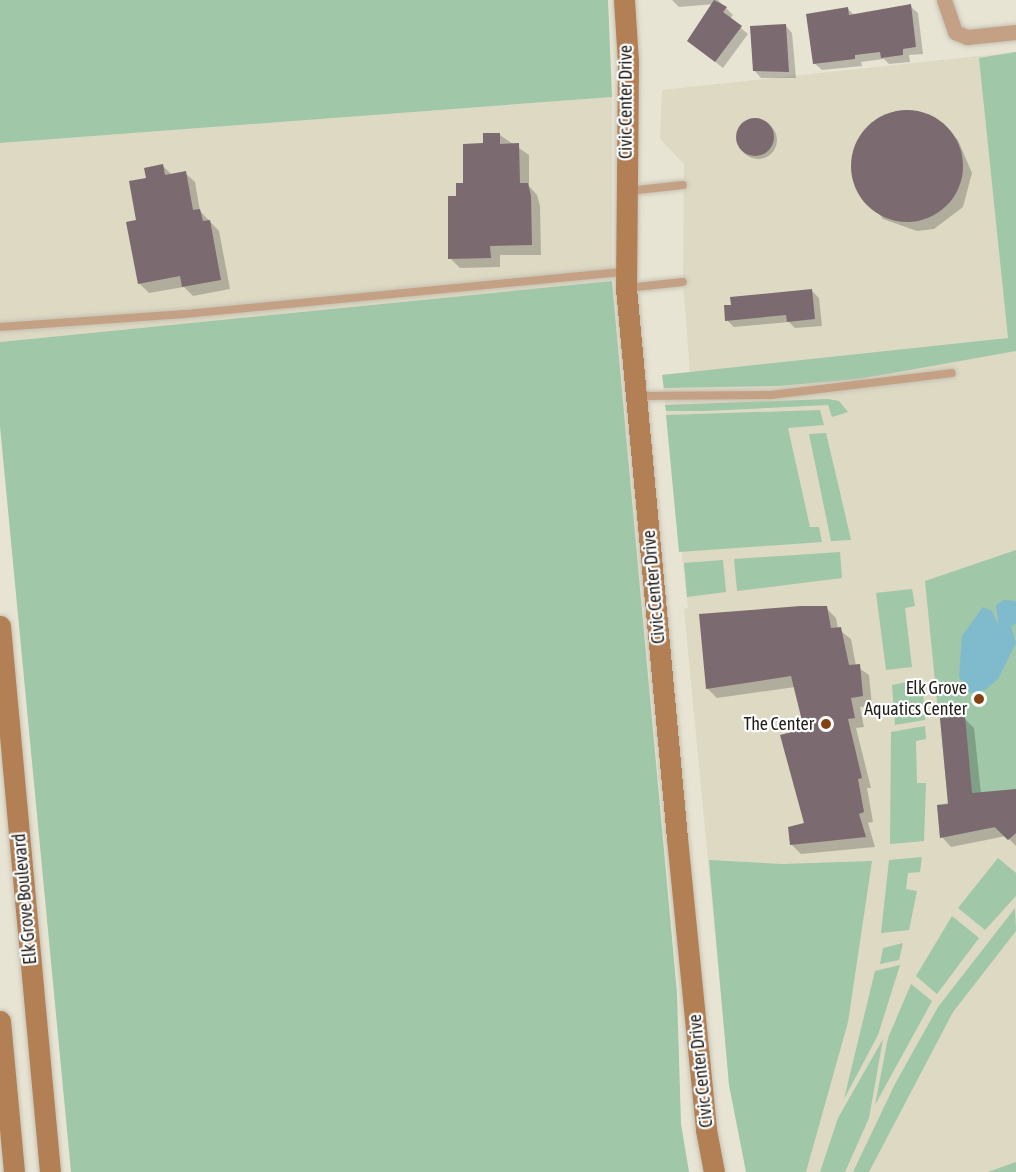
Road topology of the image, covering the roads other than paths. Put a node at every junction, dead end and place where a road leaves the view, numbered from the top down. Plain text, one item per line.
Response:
1 (624, 0) edge
2 (944, 0) edge
3 (1016, 32) edge
4 (683, 185) dead end
5 (626, 191) junction
6 (626, 280) junction
7 (683, 282) dead end
8 (0, 327) edge
9 (952, 373) dead end
10 (635, 396) junction
11 (0, 634) edge
12 (0, 770) edge
13 (16, 800) junction
14 (0, 1021) edge
15 (14, 1172) edge
16 (50, 1172) edge
17 (714, 1172) edge

1 - 5 street, Civic Center Drive
2 - 3 street
4 - 5 lane
5 - 6 street, Civic Center Drive
6 - 7 lane
6 - 8 lane
6 - 10 street, Civic Center Drive
9 - 10 lane
10 - 17 street, Civic Center Drive
11 - 13 street, Elk Grove Boulevard
12 - 13 street
13 - 16 street, Elk Grove Boulevard
14 - 15 street

